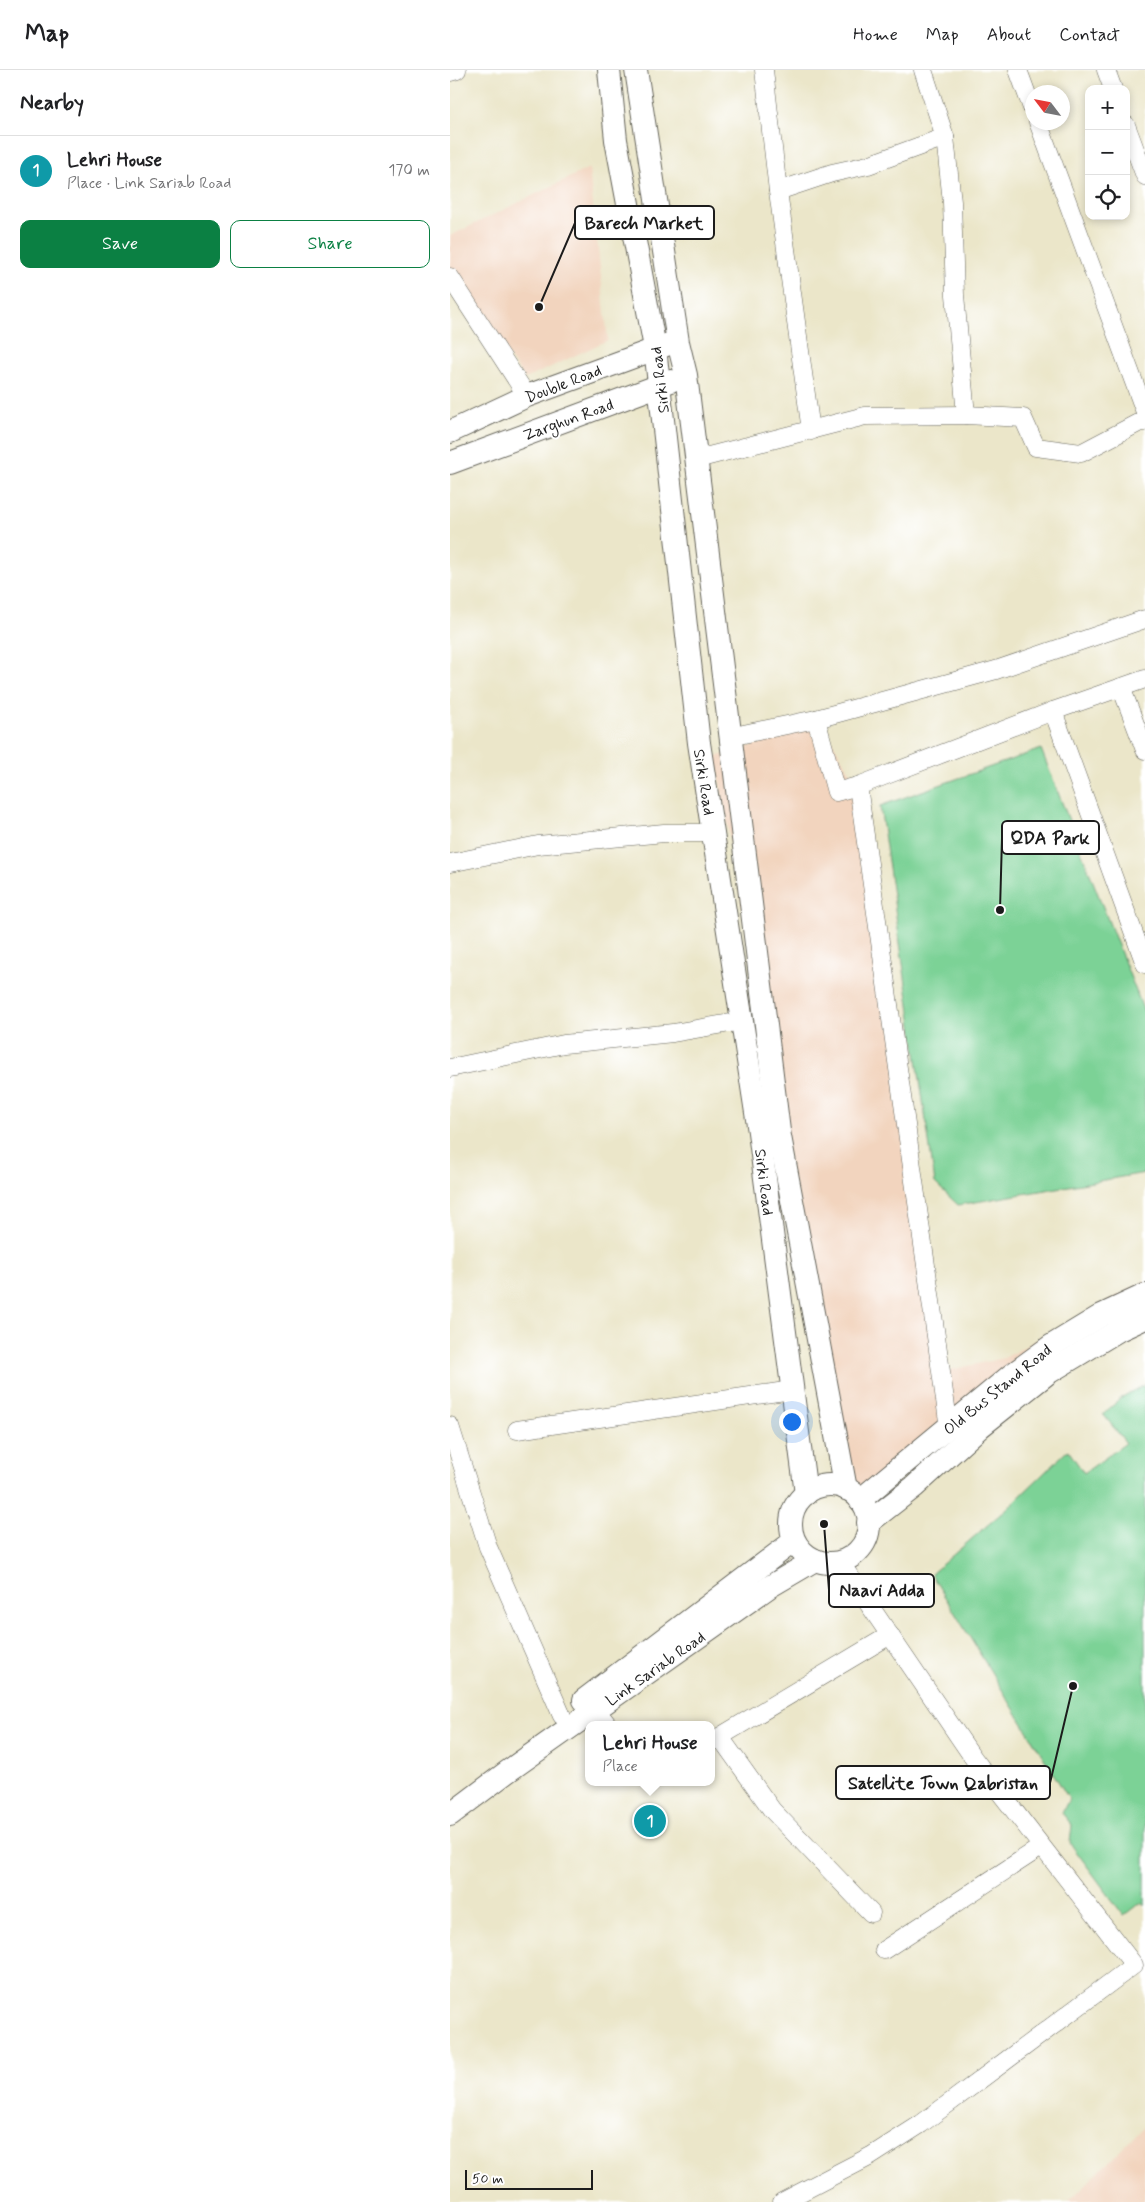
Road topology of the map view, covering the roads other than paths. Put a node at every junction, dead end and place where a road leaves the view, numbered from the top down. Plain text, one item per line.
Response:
1 (456, 70) edge
2 (608, 70) edge
3 (636, 70) edge
4 (764, 70) edge
5 (922, 70) edge
6 (1018, 70) edge
7 (1106, 70) edge
8 (450, 72) edge
9 (1112, 85) edge
10 (1025, 89) edge
11 (1041, 130) edge
12 (1128, 130) edge
13 (946, 137) junction
14 (1145, 176) edge
15 (778, 191) junction
16 (450, 277) edge
17 (678, 342) junction
18 (655, 348) junction
19 (686, 375) junction
20 (659, 385) junction
21 (527, 396) junction
22 (1145, 412) edge
23 (966, 415) junction
24 (1145, 422) edge
25 (811, 431) junction
26 (450, 432) edge
27 (697, 459) junction
28 (450, 463) edge
29 (1145, 619) edge
30 (1145, 678) edge
31 (1121, 687) junction
32 (1053, 711) junction
33 (816, 719) junction
34 (729, 736) junction
35 (1145, 750) edge
36 (858, 786) junction
37 (713, 833) junction
38 (450, 863) edge
39 (1145, 964) edge
40 (742, 1021) junction
41 (450, 1068) edge
42 (1145, 1295) edge
43 (1145, 1318) edge
44 (792, 1390) junction
45 (450, 1426) edge
46 (948, 1428) junction
47 (517, 1430) dead end
48 (806, 1494) junction
49 (853, 1494) junction
50 (868, 1523) junction
51 (794, 1541) junction
52 (815, 1560) junction
53 (840, 1562) junction
54 (890, 1635) junction
55 (562, 1716) junction
56 (602, 1717) edge
57 (585, 1728) edge
58 (715, 1740) edge
59 (450, 1798) edge
60 (450, 1815) edge
61 (1041, 1847) junction
62 (871, 1913) dead end
63 (884, 1950) dead end
64 (782, 2202) edge

1 - 8 street
2 - 18 main road, Sirki Road
3 - 17 main road, Sirki Road
4 - 15 street
5 - 13 street
6 - 10 street
7 - 9 street
11 - 22 street
12 - 14 street
13 - 15 street
13 - 23 street
15 - 25 street
16 - 21 street
17 - 18 main road, Double Road
17 - 19 main road, Sirki Road
18 - 20 main road, Sirki Road
18 - 21 main road, Double Road
19 - 20 main road, Zarghun Road
19 - 27 main road, Sirki Road
20 - 28 main road, Zarghun Road
20 - 37 main road, Sirki Road
21 - 26 main road, Double Road
23 - 24 street
23 - 25 street
25 - 27 street
27 - 34 main road, Sirki Road
29 - 33 street
30 - 31 street
31 - 32 street
31 - 35 street
32 - 36 street
32 - 39 street
33 - 34 street
33 - 36 street
34 - 49 main road, Sirki Road
36 - 46 street
37 - 38 street
37 - 40 main road, Sirki Road
40 - 41 street
40 - 44 main road, Sirki Road
42 - 46 main road, Old Bus Stand Road
43 - 50 main road, Old Bus Stand Road
44 - 47 street
44 - 48 main road, Sirki Road
45 - 55 street
46 - 49 main road, Old Bus Stand Road
48 - 49 main road
48 - 51 main road
49 - 50 main road
50 - 53 main road
51 - 52 main road
51 - 55 main road, Link Sariab Road
52 - 53 main road
52 - 56 main road, Link Sariab Road
53 - 54 street
54 - 58 street
54 - 61 street
55 - 59 main road, Link Sariab Road
57 - 60 main road, Link Sariab Road
58 - 62 street
61 - 63 street
61 - 64 street

